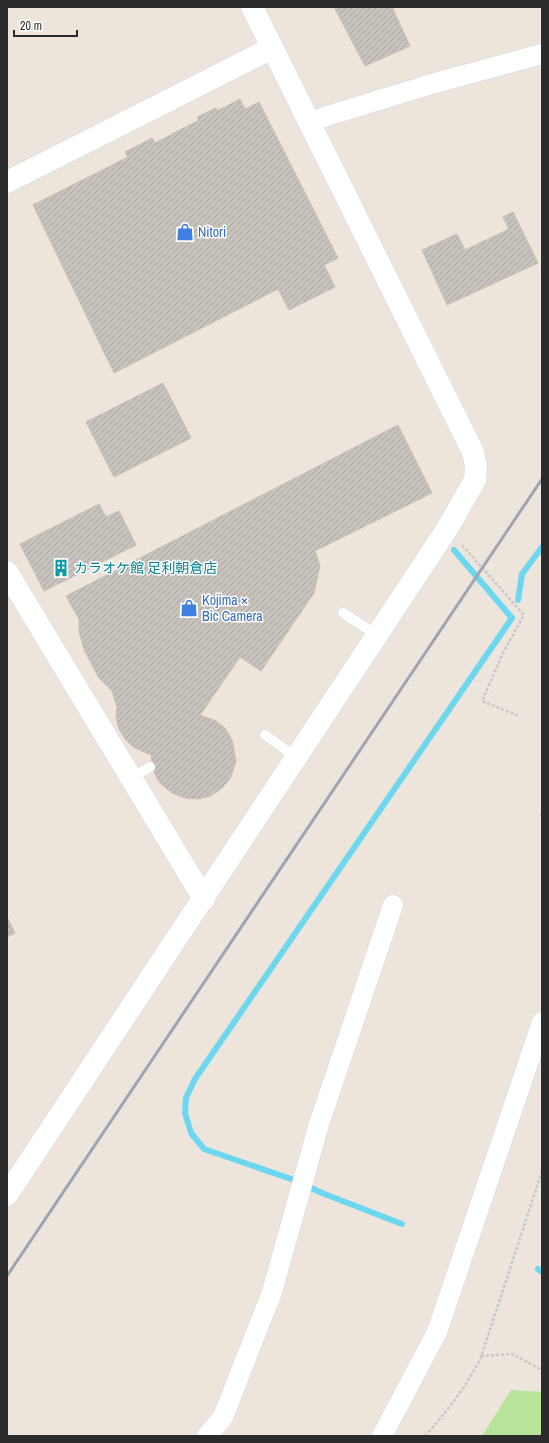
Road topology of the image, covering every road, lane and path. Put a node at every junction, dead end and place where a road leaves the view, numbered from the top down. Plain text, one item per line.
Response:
1 (252, 7) edge
2 (272, 48) junction
3 (542, 54) edge
4 (310, 123) junction
5 (7, 182) edge
6 (447, 528) junction
7 (7, 572) edge
8 (344, 613) dead end
9 (377, 635) junction
10 (519, 716) dead end
11 (265, 735) dead end
12 (296, 757) junction
13 (150, 767) dead end
14 (131, 778) junction
15 (204, 899) junction
16 (394, 905) dead end
17 (542, 1022) edge
18 (542, 1171) edge
19 (7, 1195) edge
20 (481, 1356) junction
21 (542, 1370) edge
22 (207, 1436) edge
23 (382, 1436) edge
24 (425, 1436) edge

1 - 2 street
2 - 4 street
2 - 5 street
3 - 4 street
4 - 6 street
6 - 9 street
6 - 10 path
7 - 14 street
8 - 9 lane
9 - 12 street
11 - 12 lane
12 - 15 street
13 - 14 lane
14 - 15 street
15 - 19 street
16 - 22 street
17 - 23 street
18 - 20 path
20 - 21 path
20 - 24 path

